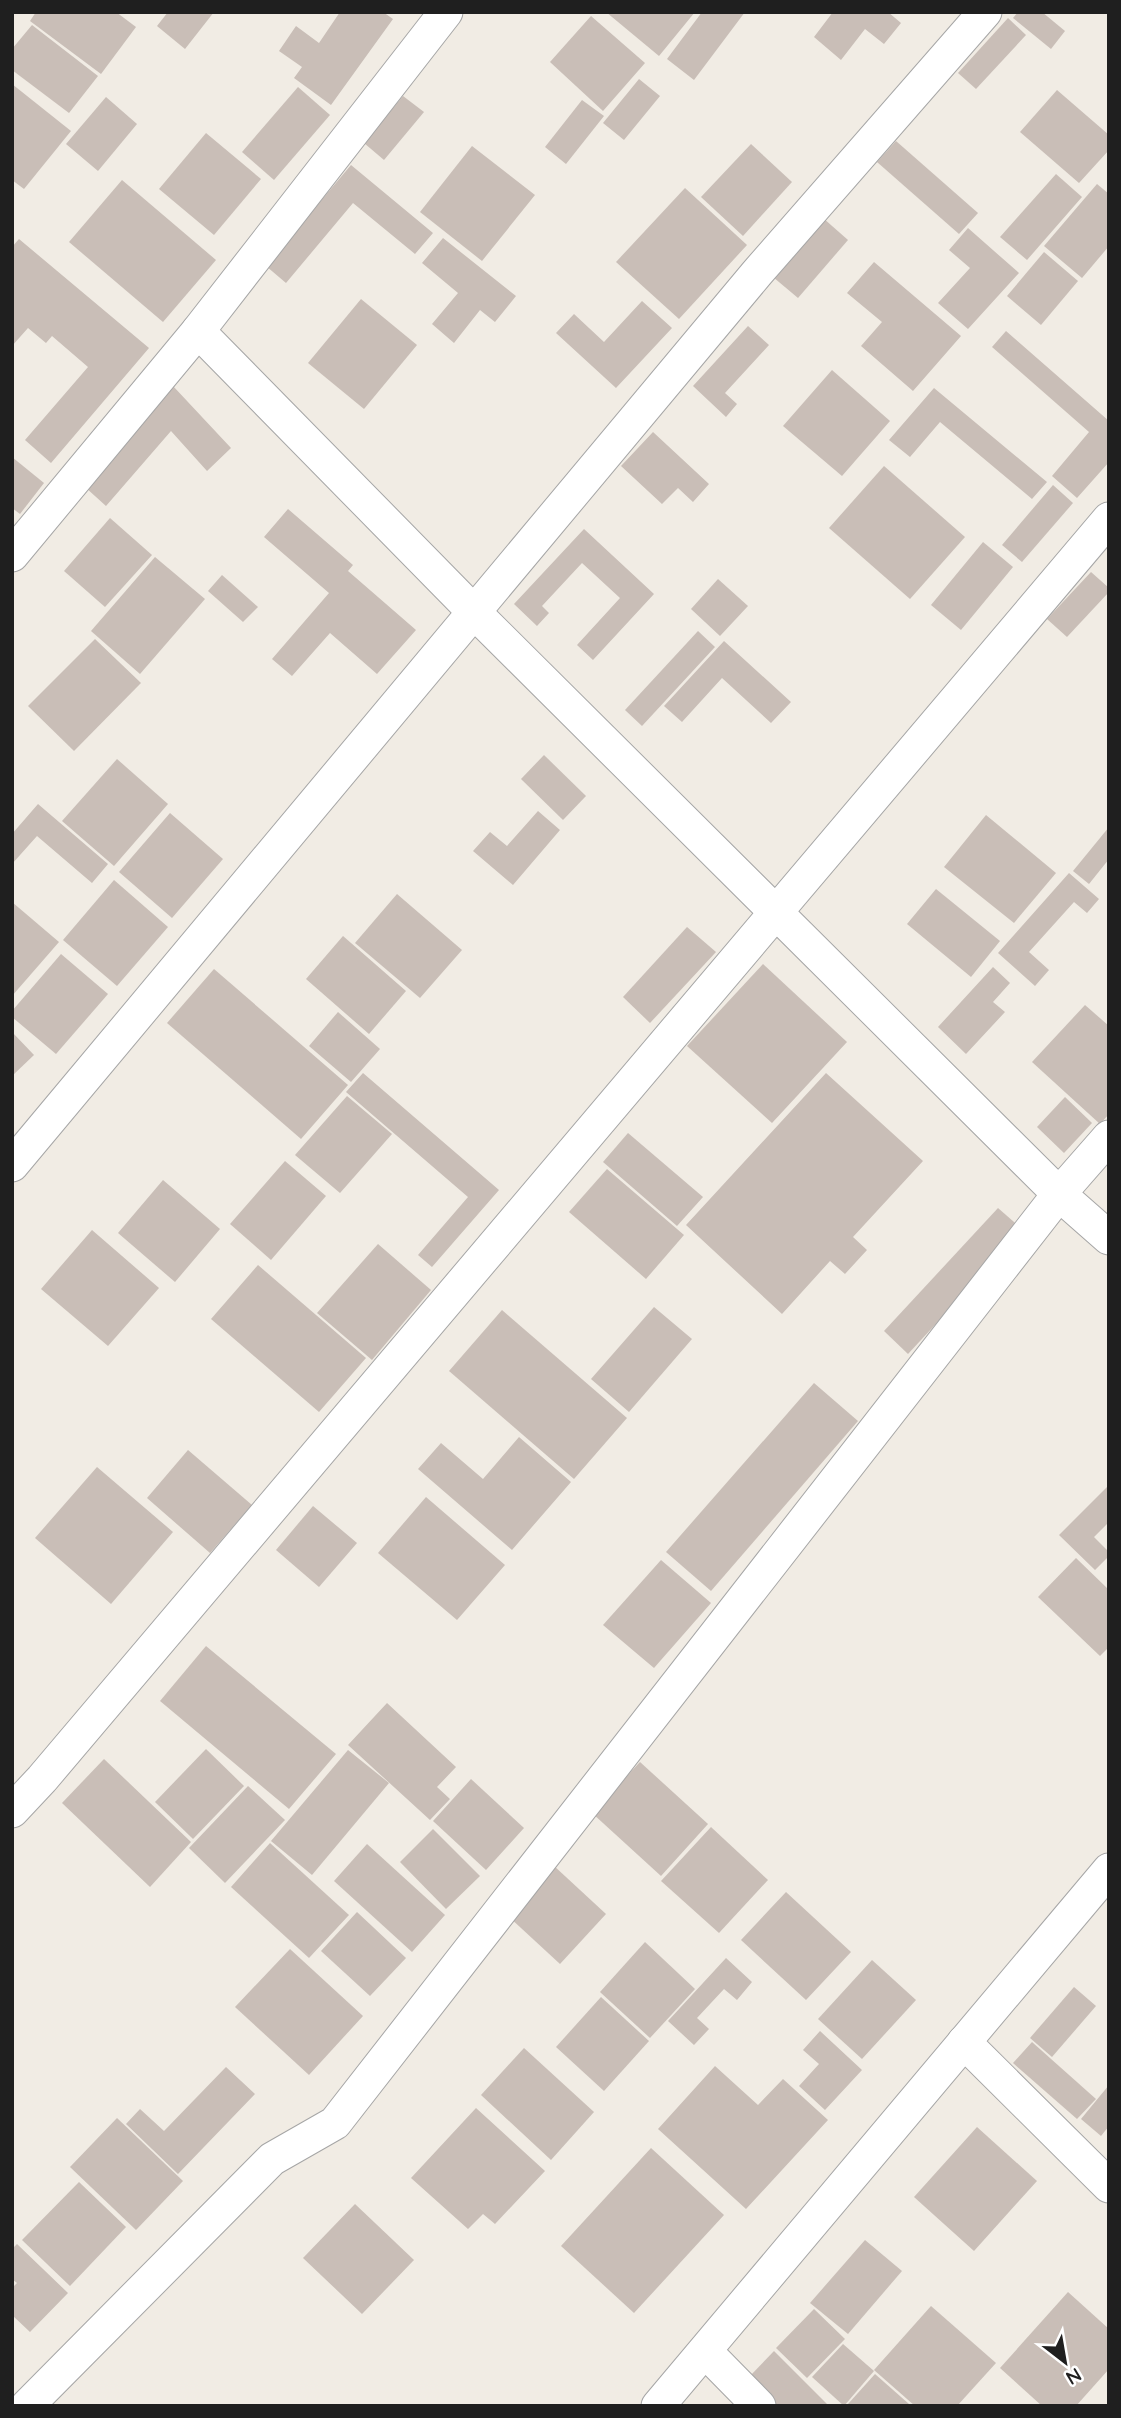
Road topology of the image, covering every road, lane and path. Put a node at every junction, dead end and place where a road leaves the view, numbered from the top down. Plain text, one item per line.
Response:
1 (446, 12) edge
2 (985, 12) edge
3 (198, 331) junction
4 (1109, 519) edge
5 (12, 555) edge
6 (474, 612) junction
7 (776, 912) junction
8 (1109, 1137) edge
9 (12, 1165) edge
10 (1059, 1194) junction
11 (1109, 1238) edge
12 (12, 1811) edge
13 (1109, 1870) edge
14 (964, 2042) junction
15 (1109, 2186) edge
16 (705, 2351) junction
17 (27, 2406) edge
18 (658, 2406) edge
19 (759, 2406) edge

1 - 3 street
2 - 6 street
3 - 5 street
3 - 6 street
4 - 7 street
6 - 7 street
6 - 9 street
7 - 10 street
7 - 12 street
8 - 10 street
10 - 11 street
10 - 17 street
13 - 14 street
14 - 15 street
14 - 16 street
16 - 18 street
16 - 19 street

